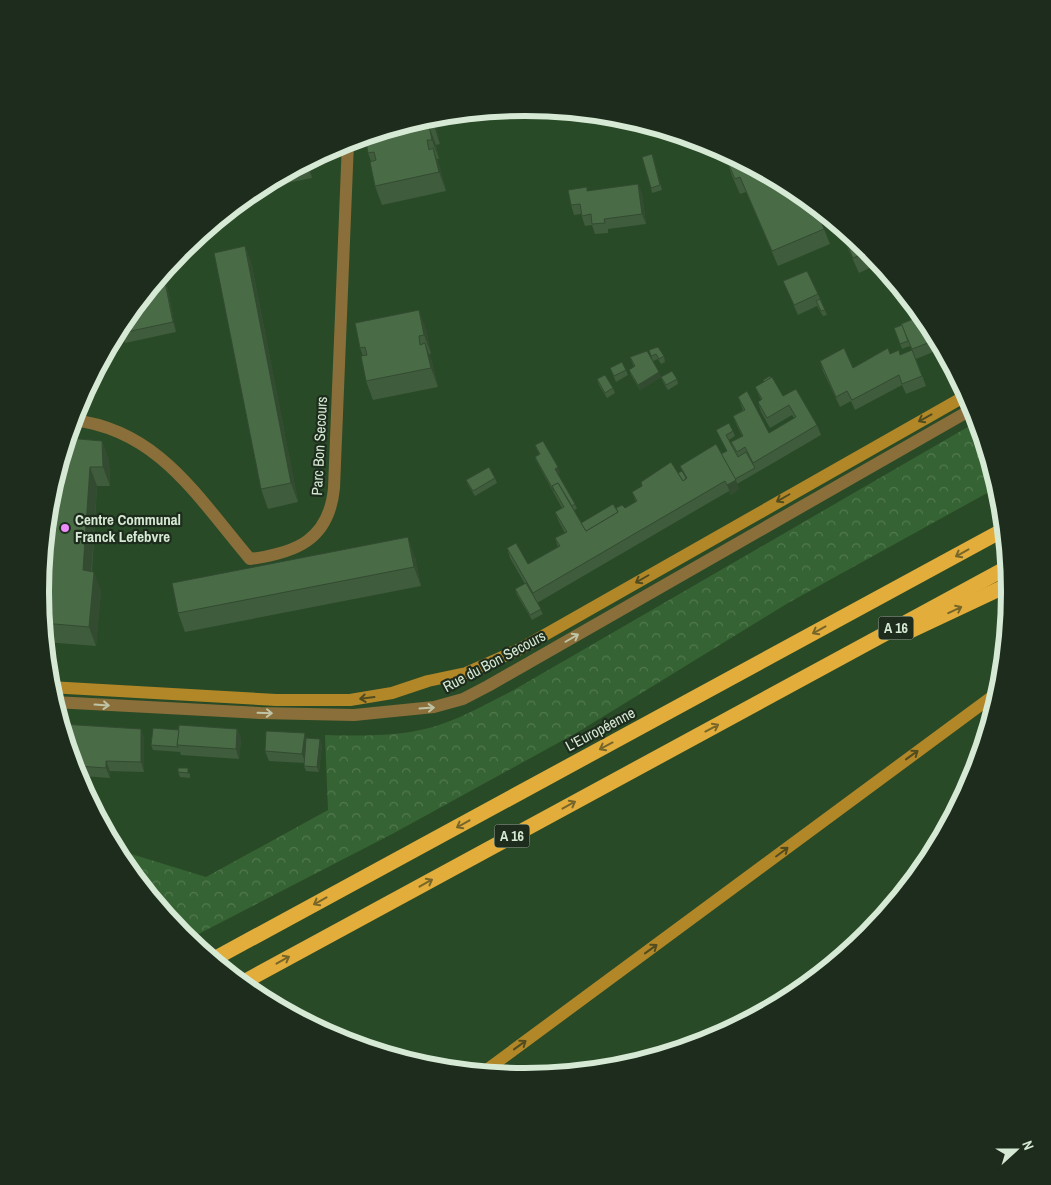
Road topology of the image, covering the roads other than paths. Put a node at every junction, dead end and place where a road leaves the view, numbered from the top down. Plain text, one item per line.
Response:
1 (348, 150) edge
2 (961, 398) edge
3 (967, 412) edge
4 (81, 421) edge
5 (839, 466) junction
6 (846, 479) junction
7 (998, 534) edge
8 (1001, 571) edge
9 (1002, 588) edge
10 (58, 688) edge
11 (784, 689) junction
12 (990, 698) edge
13 (62, 702) edge
14 (218, 957) edge
15 (248, 980) edge
16 (490, 1068) edge

1 - 4 street, Parc Bon Secours
2 -> 5 main road, Rue du Bon Secours
3 - 6 street, Rue du Bon Secours
5 - 6 street
5 -> 10 main road, Rue du Bon Secours
13 -> 6 street, Rue du Bon Secours
7 -> 14 highway, L'Européenne / A 16
8 - 11 highway, A 16
11 -> 9 highway
15 -> 11 highway, A 16
16 -> 12 main road

